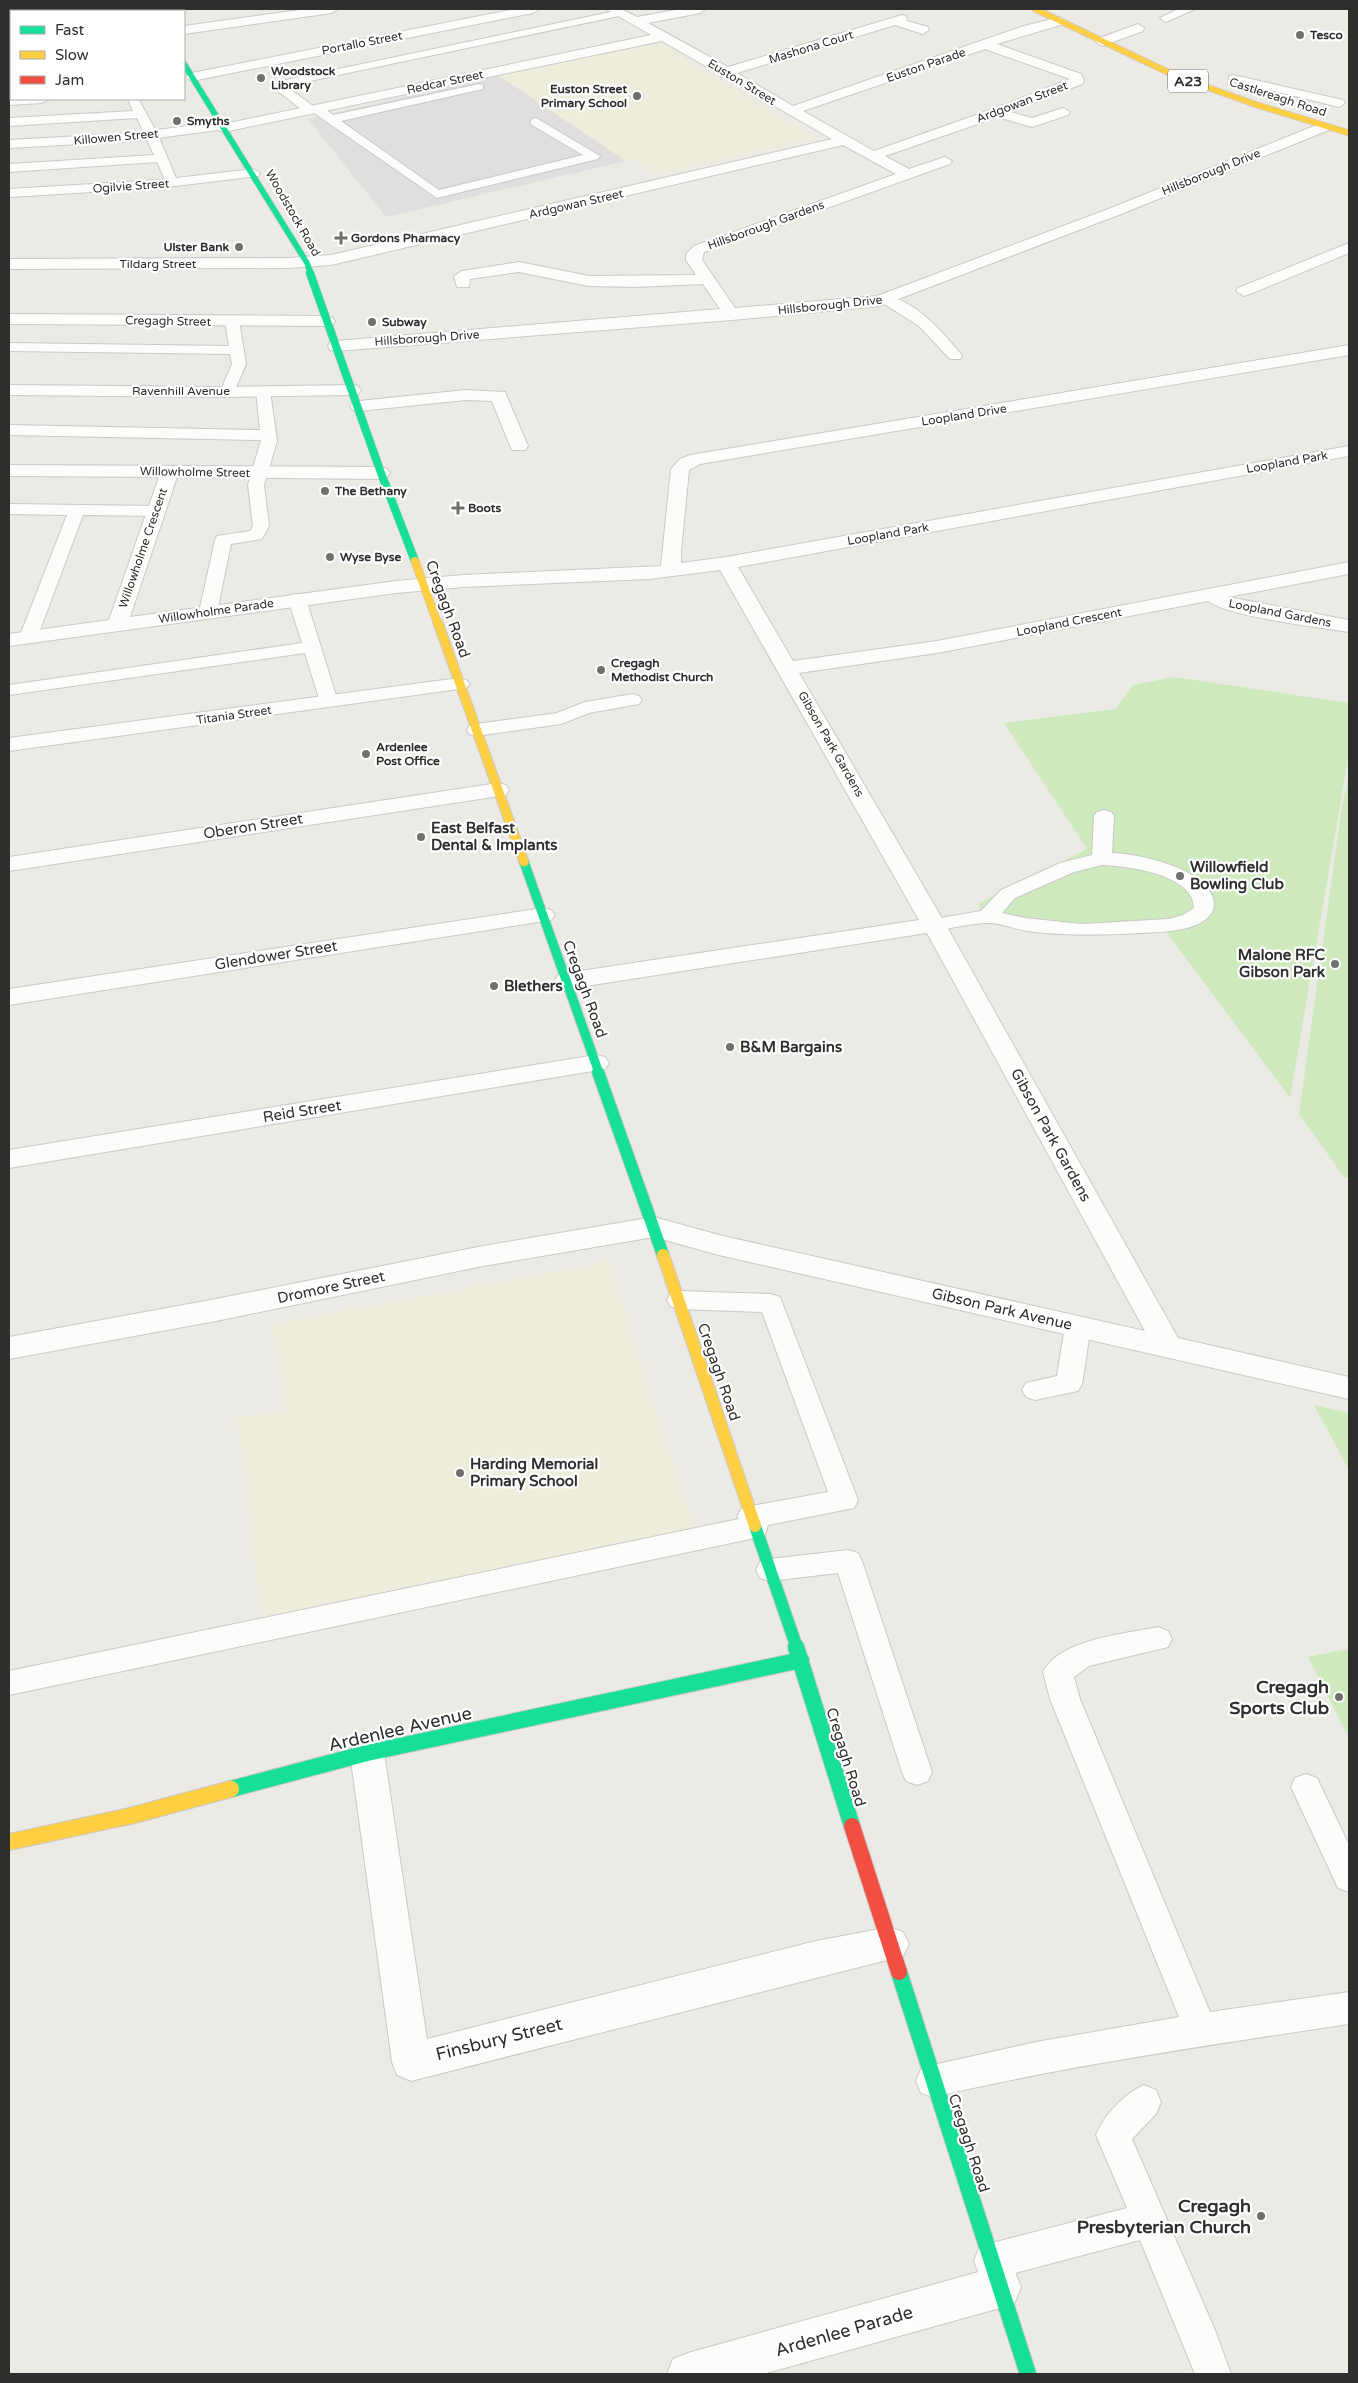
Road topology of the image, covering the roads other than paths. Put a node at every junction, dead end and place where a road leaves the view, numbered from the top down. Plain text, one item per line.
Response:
1 (57, 9) edge
2 (332, 9) edge
3 (533, 9) edge
4 (700, 9) edge
5 (1035, 9) edge
6 (1189, 9) edge
7 (33, 10) edge
8 (616, 11) edge
9 (1166, 18) dead end
10 (636, 21) junction
11 (1060, 21) junction
12 (1138, 28) dead end
13 (185, 30) edge
14 (923, 30) dead end
15 (665, 36) junction
16 (1102, 42) junction
17 (984, 44) junction
18 (185, 67) edge
19 (726, 72) junction
20 (464, 78) junction
21 (1233, 78) dead end
22 (191, 83) edge
23 (1282, 91) junction
24 (26, 100) edge
25 (133, 100) edge
26 (9, 101) edge
27 (1339, 103) dead end
28 (1254, 104) junction
29 (314, 109) junction
30 (791, 111) junction
31 (998, 112) junction
32 (1063, 112) dead end
33 (140, 114) junction
34 (332, 119) junction
35 (9, 122) edge
36 (536, 122) dead end
37 (1324, 126) junction
38 (225, 129) junction
39 (1349, 134) edge
40 (152, 135) junction
41 (843, 141) junction
42 (9, 144) edge
43 (872, 156) junction
44 (160, 158) junction
45 (945, 161) dead end
46 (9, 168) edge
47 (253, 173) junction
48 (908, 174) junction
49 (172, 183) junction
50 (9, 193) edge
51 (1349, 248) edge
52 (308, 263) junction
53 (9, 264) edge
54 (706, 279) junction
55 (463, 284) dead end
56 (1244, 291) dead end
57 (886, 299) junction
58 (732, 314) junction
59 (9, 320) edge
60 (327, 321) junction
61 (232, 322) junction
62 (336, 346) junction
63 (9, 347) edge
64 (236, 350) junction
65 (1349, 350) edge
66 (956, 356) dead end
67 (9, 390) edge
68 (352, 390) junction
69 (263, 391) junction
70 (227, 392) junction
71 (359, 406) junction
72 (9, 430) edge
73 (268, 434) junction
74 (519, 446) dead end
75 (1349, 451) edge
76 (9, 470) edge
77 (170, 472) junction
78 (260, 473) junction
79 (381, 473) junction
80 (9, 508) edge
81 (77, 510) junction
82 (156, 511) junction
83 (726, 563) junction
84 (1349, 568) edge
85 (671, 569) junction
86 (423, 581) junction
87 (1212, 595) junction
88 (297, 600) junction
89 (208, 612) junction
90 (117, 625) junction
91 (1349, 626) edge
92 (18, 639) edge
93 (313, 648) junction
94 (788, 668) junction
95 (459, 684) junction
96 (9, 690) edge
97 (633, 700) dead end
98 (328, 702) junction
99 (476, 730) junction
100 (9, 745) edge
101 (498, 790) junction
102 (1104, 816) dead end
103 (1102, 859) junction
104 (9, 864) edge
105 (543, 915) junction
106 (988, 916) junction
107 (934, 925) junction
108 (566, 981) junction
109 (9, 997) edge
110 (596, 1063) junction
111 (9, 1159) edge
112 (654, 1227) junction
113 (679, 1300) junction
114 (1078, 1326) junction
115 (1168, 1346) junction
116 (9, 1348) edge
117 (1349, 1388) edge
118 (1035, 1390) dead end
119 (753, 1522) junction
120 (770, 1570) junction
121 (1158, 1639) dead end
122 (801, 1660) junction
123 (9, 1683) edge
124 (367, 1753) junction
125 (917, 1772) dead end
126 (1306, 1787) dead end
127 (9, 1842) edge
128 (1349, 1878) edge
129 (890, 1944) junction
130 (1349, 2008) edge
131 (1200, 2028) junction
132 (933, 2082) junction
133 (1144, 2102) dead end
134 (1149, 2220) junction
135 (1000, 2288) junction
136 (688, 2374) edge
137 (1028, 2374) edge
138 (1213, 2374) edge

1 - 7 lane
2 - 13 street
3 - 22 street, Portallo Street
4 - 10 street
5 - 11 street, Castlereagh Road / A23
6 - 9 street
8 - 10 street, Euston Street
8 - 29 lane
10 - 15 street, Euston Street
11 - 16 street, Castlereagh Road / A23
11 - 17 street, Euston Parade
12 - 16 street
14 - 19 street, Mashona Court
15 - 19 street, Euston Street
15 - 20 street, Redcar Street
16 - 28 street, Castlereagh Road / A23
17 - 30 street, Euston Parade
17 - 31 street, Ardgowan Street
18 - 22 street, Woodstock Road
19 - 30 street, Euston Street
20 - 29 street, Redcar Street
20 - 34 lane
21 - 23 lane
22 - 38 street, Woodstock Road
23 - 27 lane
23 - 28 lane
24 - 26 street
25 - 33 lane
28 - 37 street, Castlereagh Road / A23
29 - 34 lane
29 - 38 street, Redcar Street
30 - 41 street, Euston Street
31 - 32 street
31 - 43 street, Ardgowan Street
33 - 35 lane
33 - 40 lane
34 - 36 lane
37 - 39 street, Castlereagh Road / A23
37 - 57 street, Hillsborough Drive
38 - 40 street, Killowen Street
38 - 47 street, Woodstock Road
40 - 42 street, Killowen Street
40 - 44 lane
41 - 43 street, Euston Street
41 - 52 street, Ardgowan Street
43 - 48 street
44 - 46 lane
44 - 49 lane
45 - 48 street, Hillsborough Gardens
47 - 49 street, Ogilvie Street
47 - 52 street, Woodstock Road
48 - 54 street, Hillsborough Gardens
49 - 50 street, Ogilvie Street
51 - 56 street
52 - 53 street, Tildarg Street
52 - 60 street, Woodstock Road
54 - 55 street
54 - 58 street, Hillsborough Gardens
57 - 58 street, Hillsborough Drive
57 - 66 lane
58 - 62 street, Hillsborough Drive
59 - 61 street, Cregagh Street
60 - 61 street, Cregagh Street
60 - 62 street, Woodstock Road
61 - 64 lane
62 - 68 street, Woodstock Road
63 - 64 lane
64 - 70 lane
65 - 85 street, Loopland Drive
67 - 70 street, Ravenhill Avenue
68 - 69 street, Ravenhill Avenue
68 - 71 street, Cregagh Road
69 - 70 street, Ravenhill Avenue
69 - 73 lane
71 - 74 street
71 - 79 street, Cregagh Road
72 - 73 lane
73 - 78 lane
75 - 83 street, Loopland Park
76 - 77 street, Willowholme Street
77 - 78 street, Willowholme Street
77 - 82 street, Willowholme Crescent
78 - 79 street, Willowholme Street
78 - 89 lane
79 - 86 street, Cregagh Road
80 - 81 lane
81 - 82 lane
81 - 92 lane
82 - 90 street, Willowholme Crescent
83 - 85 street, Loopland Park
83 - 94 street, Gibson Park Gardens
84 - 87 street, Loopland Crescent
85 - 86 street, Loopland Park
86 - 88 street, Willowholme Parade
86 - 95 street, Cregagh Road
87 - 91 street, Loopland Gardens
87 - 94 street, Loopland Crescent
88 - 89 street, Willowholme Parade
88 - 93 lane
89 - 90 street, Willowholme Parade
90 - 92 street, Willowholme Parade
93 - 96 lane
93 - 98 lane
94 - 107 street, Gibson Park Gardens
95 - 98 street, Titania Street
95 - 99 street, Cregagh Road
97 - 99 lane
98 - 100 street, Titania Street
99 - 101 street, Cregagh Road
101 - 104 street, Oberon Street
101 - 105 street, Cregagh Road
102 - 103 lane
103 - 106 lane
103 - 106 lane
105 - 108 street, Cregagh Road
105 - 109 street, Glendower Street
106 - 107 lane
107 - 108 street
107 - 115 street, Gibson Park Gardens
108 - 110 street, Cregagh Road
110 - 111 street, Reid Street
110 - 112 street, Cregagh Road
112 - 113 street, Cregagh Road
112 - 114 street, Gibson Park Avenue
112 - 116 street, Dromore Street
113 - 119 street, Cregagh Road
113 - 119 lane
114 - 115 street, Gibson Park Avenue
114 - 118 lane
115 - 117 street, Gibson Park Avenue
119 - 120 street, Cregagh Road
119 - 123 lane
120 - 122 street, Cregagh Road
120 - 125 lane
121 - 131 lane
122 - 124 street, Ardenlee Avenue
122 - 129 street, Cregagh Road
124 - 127 street, Ardenlee Avenue
124 - 129 street, Finsbury Street
126 - 128 lane
129 - 132 street, Cregagh Road
130 - 131 lane
131 - 132 lane
132 - 135 street, Cregagh Road
133 - 134 lane
134 - 135 lane
134 - 138 lane
135 - 136 street, Ardenlee Parade
135 - 137 street, Cregagh Road

